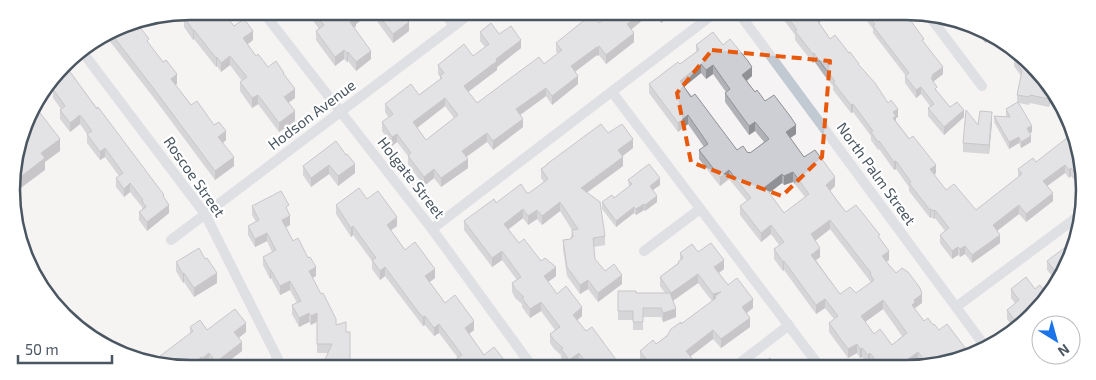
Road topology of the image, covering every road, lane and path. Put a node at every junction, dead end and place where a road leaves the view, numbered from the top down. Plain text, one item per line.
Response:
1 (269, 20) edge
2 (449, 20) edge
3 (462, 20) edge
4 (706, 20) edge
5 (744, 20) edge
6 (934, 22) edge
7 (454, 26) junction
8 (86, 56) edge
9 (982, 86) dead end
10 (612, 92) junction
11 (341, 112) junction
12 (700, 209) junction
13 (205, 214) junction
14 (1073, 220) edge
15 (432, 229) junction
16 (171, 240) dead end
17 (644, 251) dead end
18 (956, 307) junction
19 (789, 325) junction
20 (982, 342) edge
21 (276, 360) edge
22 (527, 360) edge
23 (744, 360) edge
24 (815, 360) edge

1 - 11 street, Holgate Street
2 - 7 street
3 - 7 street, Hodson Avenue
4 - 10 street
5 - 18 street, North Palm Street
6 - 9 street
7 - 11 street, Hodson Avenue
8 - 13 street, Roscoe Street
10 - 12 street
10 - 15 street
11 - 13 street, Hodson Avenue
11 - 15 street, Holgate Street
12 - 17 street
12 - 19 street
13 - 16 street, Hodson Avenue
13 - 21 street, Roscoe Street
14 - 18 street
15 - 22 street, Holgate Street
18 - 20 street, North Palm Street
19 - 23 street
19 - 24 street

